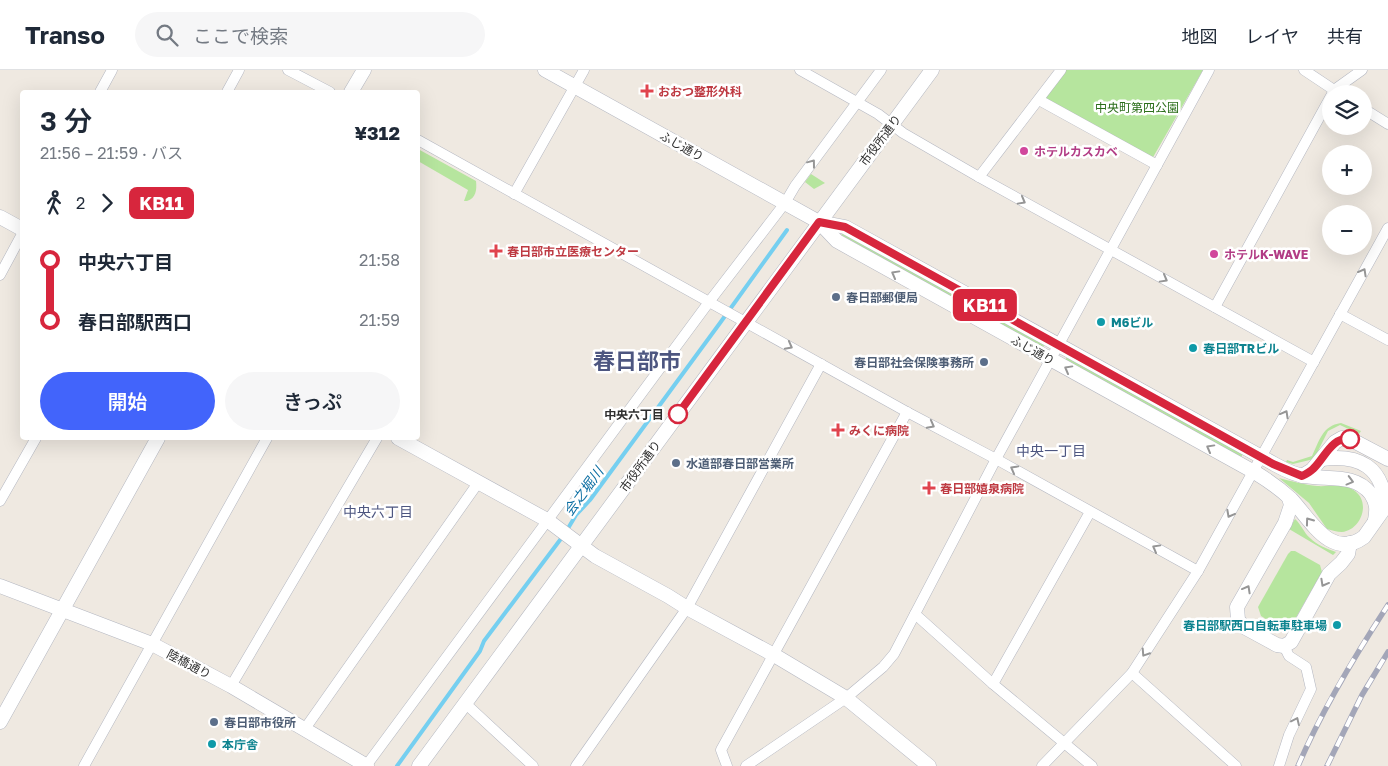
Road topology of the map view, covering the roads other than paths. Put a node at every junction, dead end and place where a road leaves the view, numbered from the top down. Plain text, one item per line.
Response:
1 (112, 70) edge
2 (239, 70) edge
3 (288, 70) edge
4 (364, 70) edge
5 (544, 70) edge
6 (584, 70) edge
7 (800, 70) edge
8 (881, 70) edge
9 (932, 70) edge
10 (1062, 70) edge
11 (1209, 70) edge
12 (1304, 70) edge
13 (1362, 70) edge
14 (1324, 85) edge
15 (1344, 85) edge
16 (575, 87) junction
17 (101, 90) edge
18 (228, 90) edge
19 (326, 90) edge
20 (352, 90) edge
21 (1039, 100) junction
22 (861, 104) junction
23 (1372, 114) edge
24 (1322, 116) edge
25 (892, 124) junction
26 (1388, 124) edge
27 (420, 141) edge
28 (1157, 165) junction
29 (979, 177) junction
30 (514, 194) junction
31 (787, 205) junction
32 (0, 217) edge
33 (815, 220) junction
34 (20, 228) edge
35 (1388, 228) edge
36 (20, 238) edge
37 (1110, 249) junction
38 (0, 275) edge
39 (712, 304) junction
40 (1215, 307) junction
41 (1340, 314) junction
42 (742, 321) junction
43 (1388, 340) edge
44 (1058, 346) junction
45 (1050, 360) junction
46 (1314, 362) junction
47 (821, 364) junction
48 (907, 412) junction
49 (35, 440) edge
50 (157, 440) edge
51 (266, 440) edge
52 (376, 440) edge
53 (402, 440) edge
54 (1261, 457) junction
55 (996, 459) junction
56 (1388, 459) edge
57 (1322, 460) junction
58 (1253, 471) junction
59 (1302, 476) junction
60 (478, 483) junction
61 (1290, 498) junction
62 (0, 501) edge
63 (1387, 505) edge
64 (1090, 512) junction
65 (1375, 522) junction
66 (550, 523) junction
67 (576, 543) junction
68 (1350, 543) junction
69 (1198, 571) junction
70 (0, 586) edge
71 (688, 608) junction
72 (62, 609) junction
73 (914, 614) junction
74 (152, 644) junction
75 (1284, 646) junction
76 (774, 655) junction
77 (1132, 672) junction
78 (993, 684) junction
79 (231, 686) junction
80 (846, 698) junction
81 (466, 704) junction
82 (0, 722) edge
83 (304, 730) junction
84 (1065, 742) junction
85 (84, 766) edge
86 (367, 766) edge
87 (419, 766) edge
88 (533, 766) edge
89 (576, 766) edge
90 (727, 766) edge
91 (746, 766) edge
92 (929, 766) edge
93 (1042, 766) edge
94 (1092, 766) edge
95 (1236, 766) edge
96 (1278, 766) edge

1 - 17 street
2 - 18 street
3 - 19 street
4 - 20 street
5 - 16 street, ふじ通り
6 - 16 street
7 - 22 street
8 - 22 street
9 - 25 street, 市役所通り
10 - 21 street
11 - 28 street
12 - 14 street
13 - 15 street
16 - 30 street
16 - 31 street, ふじ通り
21 - 28 street
21 - 29 street
22 - 25 street
31 -> 22 street
23 - 26 street
24 - 40 street
25 - 29 street
25 - 33 street, 市役所通り
27 - 30 street
28 - 37 street
29 -> 37 street
30 - 39 street
31 - 33 street, ふじ通り
31 - 39 street
32 - 34 street
33 - 42 street, 市役所通り
33 - 44 street, ふじ通り
45 -> 33 street, ふじ通り
41 -> 35 street
36 - 38 street
37 -> 40 street
37 - 44 street
39 - 42 street
39 - 66 street
40 - 46 street
41 - 43 street
41 - 46 street
42 -> 47 street
42 - 67 street, 市役所通り
44 - 45 street
44 - 54 street, ふじ通り
45 - 55 street
58 -> 45 street, ふじ通り
54 -> 46 street
47 - 48 street
47 - 71 street
48 -> 55 street
48 - 76 street
49 - 62 street
50 - 72 street
51 - 74 street
52 - 79 street
53 - 60 street
54 - 58 street
54 - 59 street, ふじ通り
64 -> 55 street
55 - 73 street
56 - 57 street
57 - 59 street
57 - 63 street
58 - 61 street, ふじ通り
58 -> 69 street
59 -> 65 street, ふじ通り
60 - 66 street
60 - 83 street
68 -> 61 street, ふじ通り
75 -> 61 street
63 - 65 street
69 -> 64 street
64 - 78 street
65 - 68 street
66 - 67 street
66 - 86 street
67 - 71 street
67 - 81 street, 市役所通り
68 -> 75 street
69 -> 77 street
70 - 72 street, 陸橋通り
71 - 76 street
71 - 89 street
72 - 74 street, 陸橋通り
72 - 82 street
73 - 78 street
73 - 80 street
74 - 79 street, 陸橋通り
74 - 85 street
96 -> 75 street
76 - 80 street
76 - 90 street
77 - 84 street
77 - 95 street
78 - 84 street
79 - 83 street, 陸橋通り
80 - 91 street
80 - 92 street
81 - 87 street, 市役所通り
81 - 88 street
83 - 86 street, 陸橋通り
84 - 93 street
84 - 94 street

